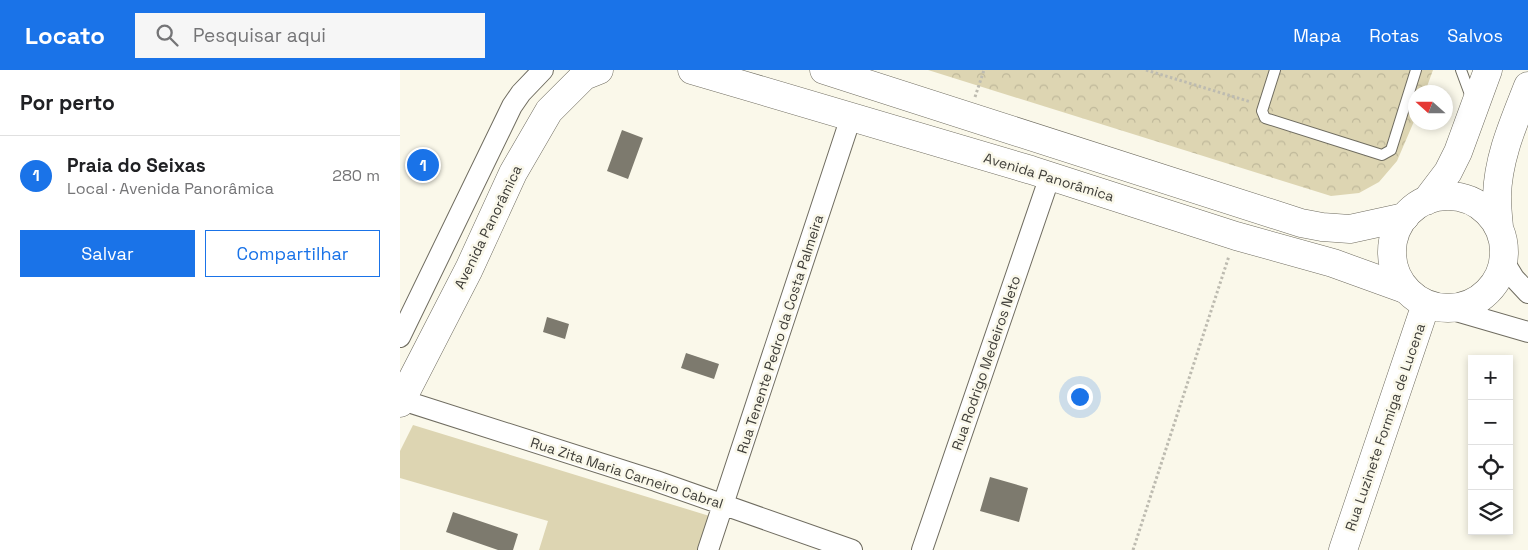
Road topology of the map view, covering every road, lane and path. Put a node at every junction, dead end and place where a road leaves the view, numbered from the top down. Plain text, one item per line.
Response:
1 (531, 70) edge
2 (543, 70) edge
3 (599, 70) edge
4 (692, 70) edge
5 (824, 70) edge
6 (984, 70) edge
7 (1146, 70) edge
8 (1275, 70) edge
9 (1416, 70) edge
10 (1461, 70) edge
11 (1488, 70) edge
12 (854, 75) edge
13 (1528, 86) edge
14 (520, 93) junction
15 (1263, 107) junction
16 (1474, 109) junction
17 (968, 116) junction
18 (851, 117) junction
19 (1050, 176) junction
20 (1426, 201) junction
21 (1405, 217) junction
22 (1499, 227) junction
23 (1236, 236) junction
24 (1503, 260) junction
25 (1528, 294) edge
26 (1427, 301) junction
27 (1528, 332) edge
28 (400, 337) edge
29 (401, 401) edge
30 (724, 505) junction
31 (708, 550) edge
32 (852, 550) edge
33 (922, 550) edge
34 (1133, 550) edge
35 (1343, 550) edge

1 - 14 street
2 - 14 street
3 - 29 street, Avenida Panorâmica
4 - 18 street, Avenida Panorâmica
5 - 12 street
6 - 17 path
7 - 15 path
8 - 15 lane
9 - 15 lane
10 - 16 lane
11 - 16 street
12 - 17 street
13 - 22 street
14 - 28 street
16 - 20 street
17 - 21 street
18 - 19 street, Avenida Panorâmica
18 - 30 street, Rua Tenente Pedro da Costa Palmeira
19 - 23 street, Avenida Panorâmica
19 - 33 street, Rua Rodrigo Medeiros Neto
20 - 21 street
20 - 22 street
21 - 26 street
22 - 24 street
23 - 26 street, Avenida Panorâmica
23 - 34 path
24 - 25 street
24 - 26 street
26 - 27 street
26 - 35 street, Rua Luzinete Formiga de Lucena
29 - 30 street, Rua Zita Maria Carneiro Cabral
30 - 31 street, Rua Tenente Pedro da Costa Palmeira
30 - 32 street, Rua Zita Maria Carneiro Cabral

